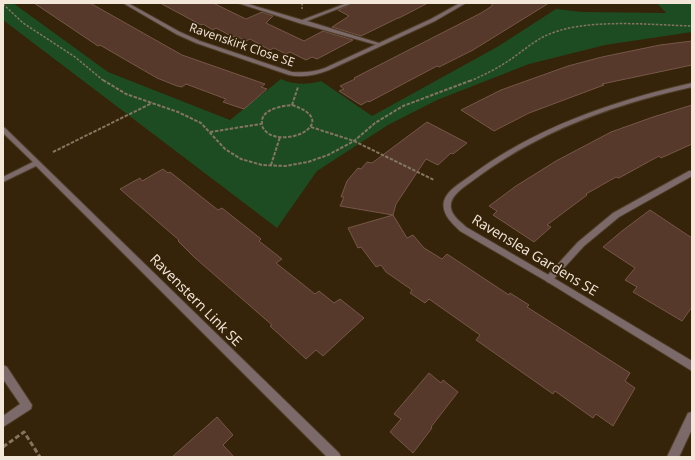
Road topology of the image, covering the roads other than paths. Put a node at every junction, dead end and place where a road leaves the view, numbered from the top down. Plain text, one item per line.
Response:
1 (125, 3) edge
2 (240, 3) edge
3 (351, 3) edge
4 (464, 3) edge
5 (301, 22) junction
6 (379, 44) junction
7 (692, 85) edge
8 (3, 129) edge
9 (38, 163) junction
10 (692, 173) edge
11 (3, 180) edge
12 (549, 279) junction
13 (692, 366) edge
14 (3, 370) edge
15 (692, 417) edge
16 (3, 422) edge
17 (335, 457) edge
18 (673, 457) edge

1 - 6 street, Ravenskirk Close SE
2 - 5 street
3 - 5 street
4 - 6 street, Ravenskirk Close SE
5 - 6 street
7 - 12 street, Ravenslea Gardens SE
8 - 9 street, Ravenstern Link SE
9 - 11 street
9 - 17 street, Ravenstern Link SE
10 - 12 street
12 - 13 street, Ravenslea Gardens SE
14 - 16 street
15 - 18 street

